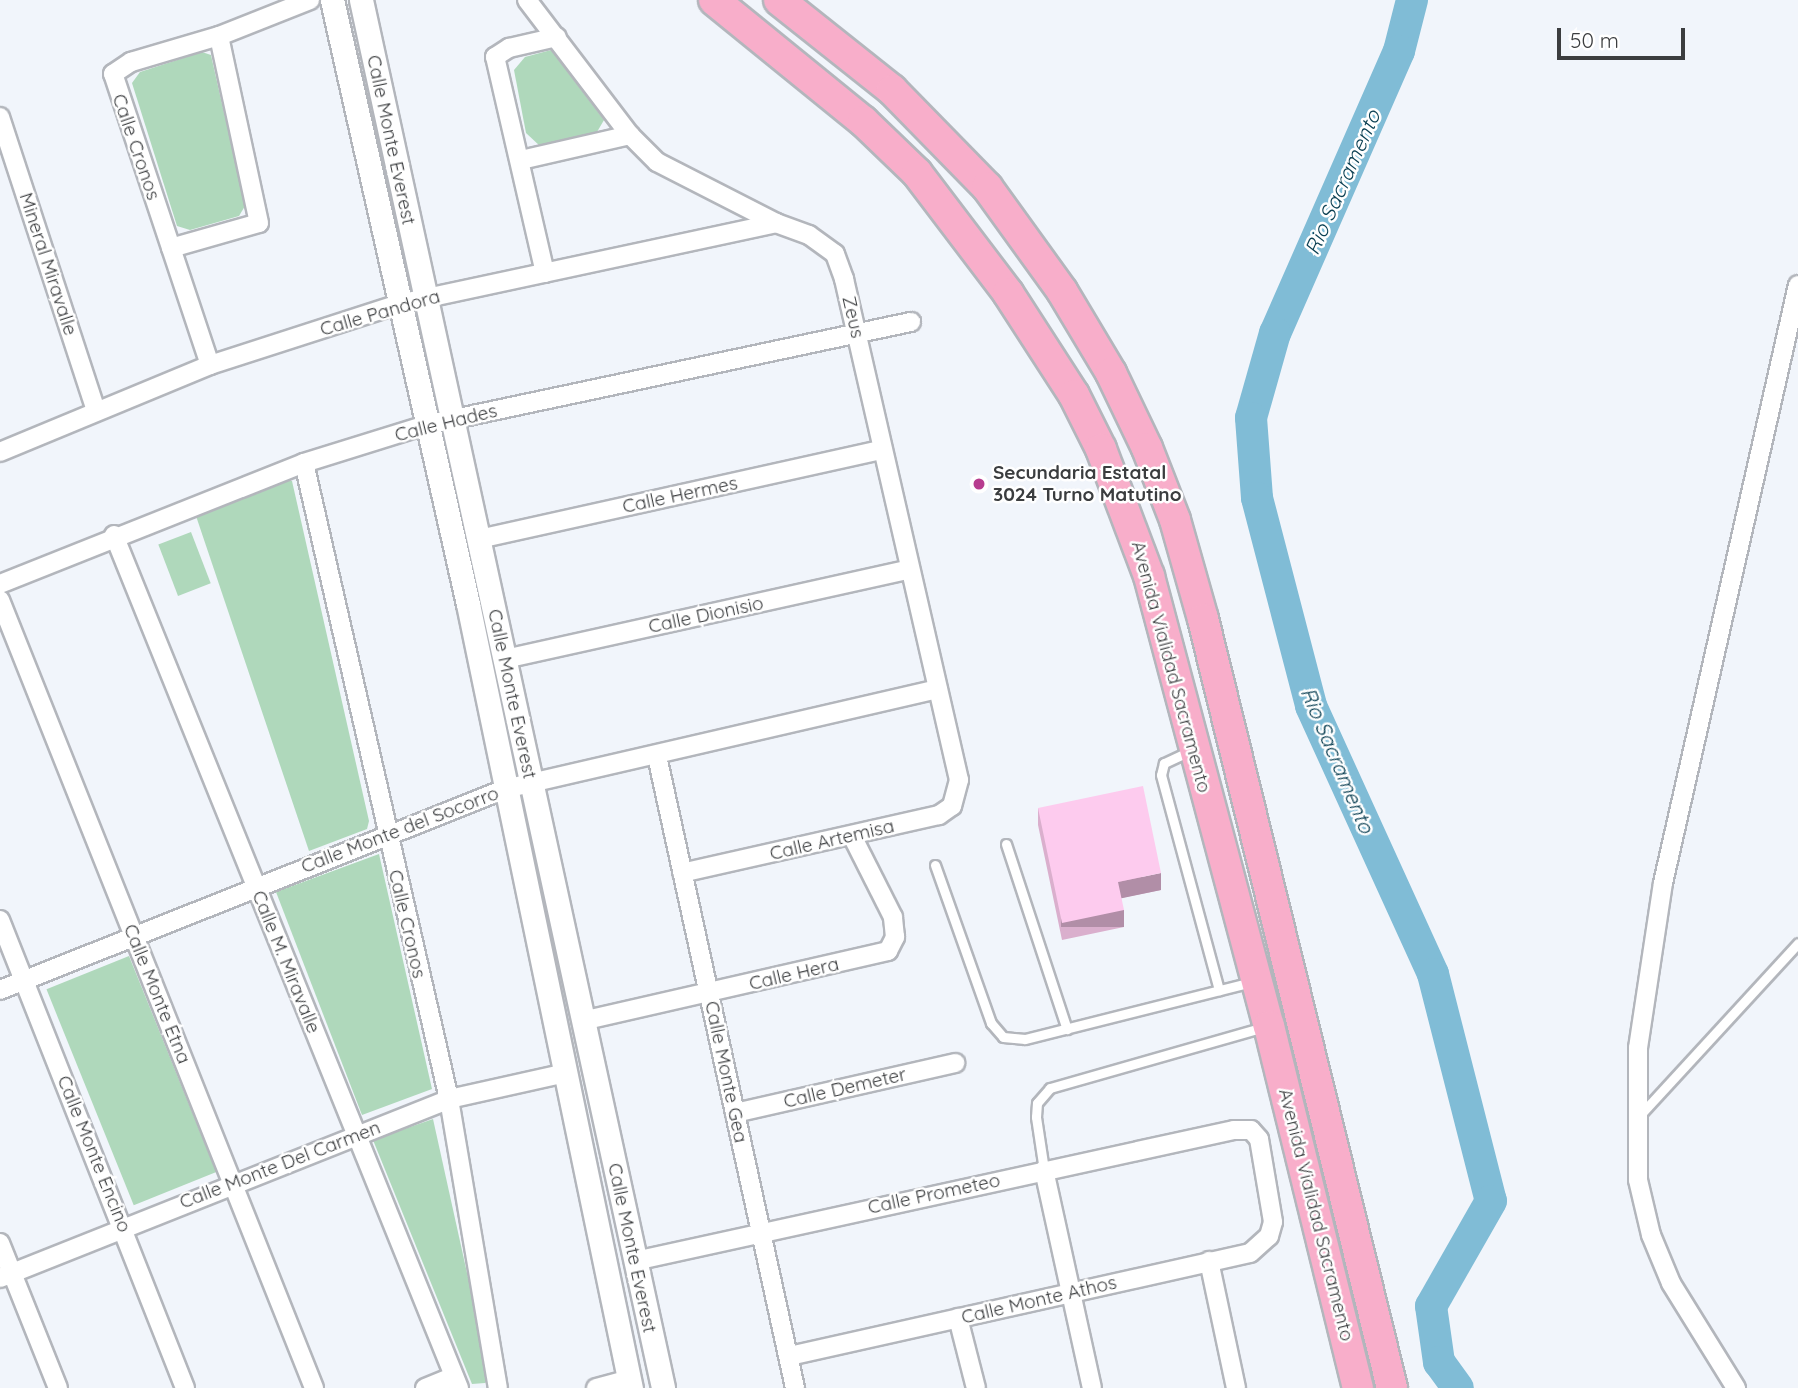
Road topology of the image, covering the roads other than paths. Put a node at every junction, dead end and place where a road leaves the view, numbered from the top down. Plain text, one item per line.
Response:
1 (310, 0) edge
2 (332, 0) edge
3 (361, 0) edge
4 (527, 0) edge
5 (714, 0) edge
6 (779, 0) edge
7 (219, 36) junction
8 (557, 37) junction
9 (0, 117) edge
10 (630, 135) junction
11 (521, 160) junction
12 (776, 223) junction
13 (171, 248) junction
14 (545, 273) junction
15 (1798, 285) edge
16 (425, 298) junction
17 (399, 304) junction
18 (911, 322) dead end
19 (857, 334) junction
20 (210, 365) junction
21 (96, 411) junction
22 (451, 420) junction
23 (426, 425) junction
24 (882, 450) junction
25 (0, 452) edge
26 (304, 463) junction
27 (114, 535) junction
28 (479, 539) junction
29 (908, 570) junction
30 (0, 584) edge
31 (0, 600) edge
32 (505, 659) junction
33 (938, 689) junction
34 (1194, 749) junction
35 (657, 756) junction
36 (959, 780) joint
37 (530, 782) junction
38 (505, 789) junction
39 (386, 835) junction
40 (852, 836) junction
41 (1006, 844) dead end
42 (935, 865) dead end
43 (682, 873) junction
44 (256, 886) junction
45 (0, 920) edge
46 (134, 937) junction
47 (1798, 943) edge
48 (24, 981) junction
49 (1257, 981) junction
50 (0, 990) edge
51 (1219, 990) junction
52 (709, 994) junction
53 (582, 1021) junction
54 (1269, 1026) junction
55 (1067, 1029) junction
56 (955, 1063) dead end
57 (566, 1073) junction
58 (449, 1099) junction
59 (735, 1113) junction
60 (1635, 1121) junction
61 (356, 1135) junction
62 (1044, 1170) junction
63 (232, 1184) junction
64 (1273, 1222) joint
65 (122, 1225) junction
66 (761, 1232) junction
67 (0, 1243) edge
68 (635, 1261) junction
69 (1209, 1261) junction
70 (6, 1275) edge
71 (1072, 1294) junction
72 (958, 1318) junction
73 (788, 1356) junction
74 (456, 1382) edge
75 (630, 1384) edge
76 (58, 1388) edge
77 (186, 1388) edge
78 (314, 1388) edge
79 (425, 1388) edge
80 (498, 1388) edge
81 (596, 1388) edge
82 (663, 1388) edge
83 (794, 1388) edge
84 (976, 1388) edge
85 (1092, 1388) edge
86 (1236, 1388) edge
87 (1358, 1388) edge
88 (1392, 1388) edge
89 (1736, 1388) edge

1 - 7 street, Calle Cronos
2 - 17 street, Calle Monte Everest
3 - 16 street, Calle Monte Everest
4 - 8 street, Zeus
5 - 34 highway, Avenida Vialidad Sacramento
6 - 88 highway, Avenida Vialidad Sacramento
7 - 13 street
7 - 13 street, Calle Cronos
8 - 10 street, Zeus
8 - 11 street
9 - 21 street, Mineral Miravalle
10 - 11 street
10 - 12 street, Zeus
11 - 14 street
12 - 14 street, Calle Pandora
12 - 19 street, Zeus
13 - 20 street, Calle Cronos
14 - 16 street, Calle Pandora
15 - 60 street
16 - 17 street, Calle Pandora
16 - 22 street, Calle Monte Everest
17 - 20 street, Calle Pandora
17 - 23 street, Calle Monte Everest
18 - 19 street, Calle Hades
19 - 22 street, Calle Hades
19 - 24 street, Zeus
20 - 21 street, Calle Pandora
21 - 25 street, Calle Pandora
22 - 23 street, Calle Hades
22 - 28 street, Calle Monte Everest
23 - 26 street, Calle Hades
23 - 38 street, Calle Monte Everest
24 - 28 street, Calle Hermes
24 - 29 street, Zeus
26 - 27 street, Calle Hades
26 - 39 street, Calle Cronos
27 - 30 street, Calle Hades
27 - 44 street, Calle M. Miravalle
28 - 32 street, Calle Monte Everest
29 - 32 street, Calle Dionisio
29 - 33 street, Zeus
31 - 46 street, Calle Monte Etna
32 - 37 street, Calle Monte Everest
33 - 35 street, Calle Monte del Socorro
33 - 36 street, Zeus
34 - 49 highway, Avenida Vialidad Sacramento
34 - 51 lane
35 - 37 street, Calle Monte del Socorro
35 - 43 street, Calle Monte Gea
36 - 40 street, Calle Artemisa
37 - 38 street, Calle Monte del Socorro
37 - 53 street, Calle Monte Everest
38 - 39 street, Calle Monte del Socorro
38 - 57 street, Calle Monte Everest
39 - 44 street, Calle Monte del Socorro
39 - 58 street, Calle Cronos
40 - 43 street, Calle Artemisa
40 - 52 street, Calle Hera
41 - 55 lane
42 - 55 lane
43 - 52 street, Calle Monte Gea
44 - 46 street, Calle Monte del Socorro
44 - 61 street, Calle M. Miravalle
45 - 48 street, Calle Monte Encino
46 - 48 street, Calle Monte del Socorro
46 - 63 street, Calle Monte Etna
47 - 60 lane
48 - 50 street, Calle Monte del Socorro
48 - 65 street, Calle Monte Encino
49 - 51 lane
49 - 54 highway, Avenida Vialidad Sacramento
51 - 55 lane
52 - 53 street, Calle Hera
52 - 59 street, Calle Monte Gea
53 - 68 street, Calle Monte Everest
54 - 62 lane
54 - 87 highway, Avenida Vialidad Sacramento
56 - 59 street, Calle Demeter
57 - 58 street, Calle Monte Del Carmen
57 - 75 street, Calle Monte Everest
58 - 61 street, Calle Monte Del Carmen
58 - 80 street, Calle Cronos
59 - 66 street, Calle Monte Gea
60 - 89 street
61 - 63 street, Calle Monte Del Carmen
61 - 74 street, Calle M. Miravalle
62 - 64 street, Calle Prometeo
62 - 66 street, Calle Prometeo
62 - 71 street
63 - 65 street, Calle Monte Del Carmen
63 - 78 street, Calle Monte Etna
64 - 69 street, Calle Monte Athos
65 - 70 street, Calle Monte Del Carmen
65 - 77 street, Calle Monte Encino
66 - 68 street, Calle Prometeo
66 - 73 street, Calle Monte Gea
67 - 70 street
68 - 82 street, Calle Monte Everest
69 - 71 street, Calle Monte Athos
69 - 86 street
70 - 76 street
71 - 72 street, Calle Monte Athos
71 - 85 street
72 - 73 street, Calle Monte Athos
72 - 84 street
73 - 83 street, Calle Monte Gea
74 - 79 street
75 - 81 street

